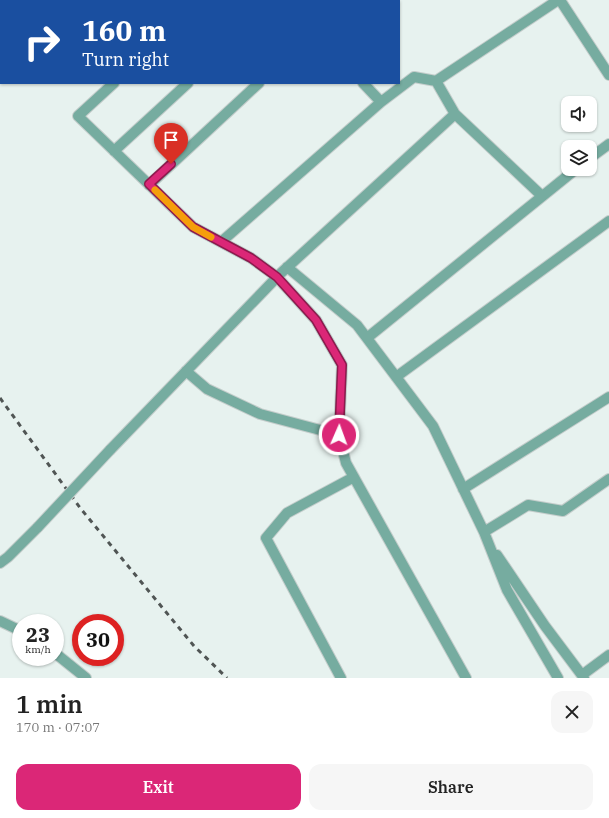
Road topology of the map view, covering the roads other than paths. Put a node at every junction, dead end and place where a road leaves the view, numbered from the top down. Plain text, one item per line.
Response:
1 (559, 0) edge
2 (609, 75) edge
3 (436, 81) junction
4 (113, 84) edge
5 (187, 84) edge
6 (258, 84) edge
7 (364, 84) edge
8 (381, 102) junction
9 (456, 114) junction
10 (609, 144) edge
11 (114, 150) junction
12 (597, 153) edge
13 (567, 176) edge
14 (149, 184) junction
15 (542, 196) junction
16 (609, 221) edge
17 (221, 242) junction
18 (287, 267) junction
19 (277, 277) junction
20 (367, 338) junction
21 (186, 372) junction
22 (396, 377) junction
23 (609, 397) edge
24 (339, 435) junction
25 (354, 477) junction
26 (609, 479) edge
27 (463, 489) junction
28 (485, 535) junction
29 (0, 563) edge
30 (0, 621) edge
31 (12, 627) edge
32 (609, 655) edge
33 (64, 660) edge
34 (583, 677) edge
35 (86, 678) edge
36 (341, 678) edge
37 (466, 678) edge
38 (558, 678) edge

1 - 2 street
1 - 3 street
3 - 8 street
3 - 9 street
4 - 11 street
5 - 11 street
6 - 14 street
7 - 8 street
8 - 17 street
9 - 15 street
9 - 18 street
10 - 12 street
11 - 14 street
13 - 15 street
14 - 17 street
15 - 20 street
16 - 22 street
17 - 19 street
18 - 19 street
18 - 20 street
19 - 21 street
19 - 24 street
20 - 22 street
21 - 24 street
21 - 29 street, bridge
22 - 27 street
23 - 27 street
24 - 25 street
25 - 36 street
25 - 37 street
26 - 28 street
27 - 28 street
28 - 34 street
28 - 38 street
30 - 31 street
32 - 34 street
33 - 35 street

